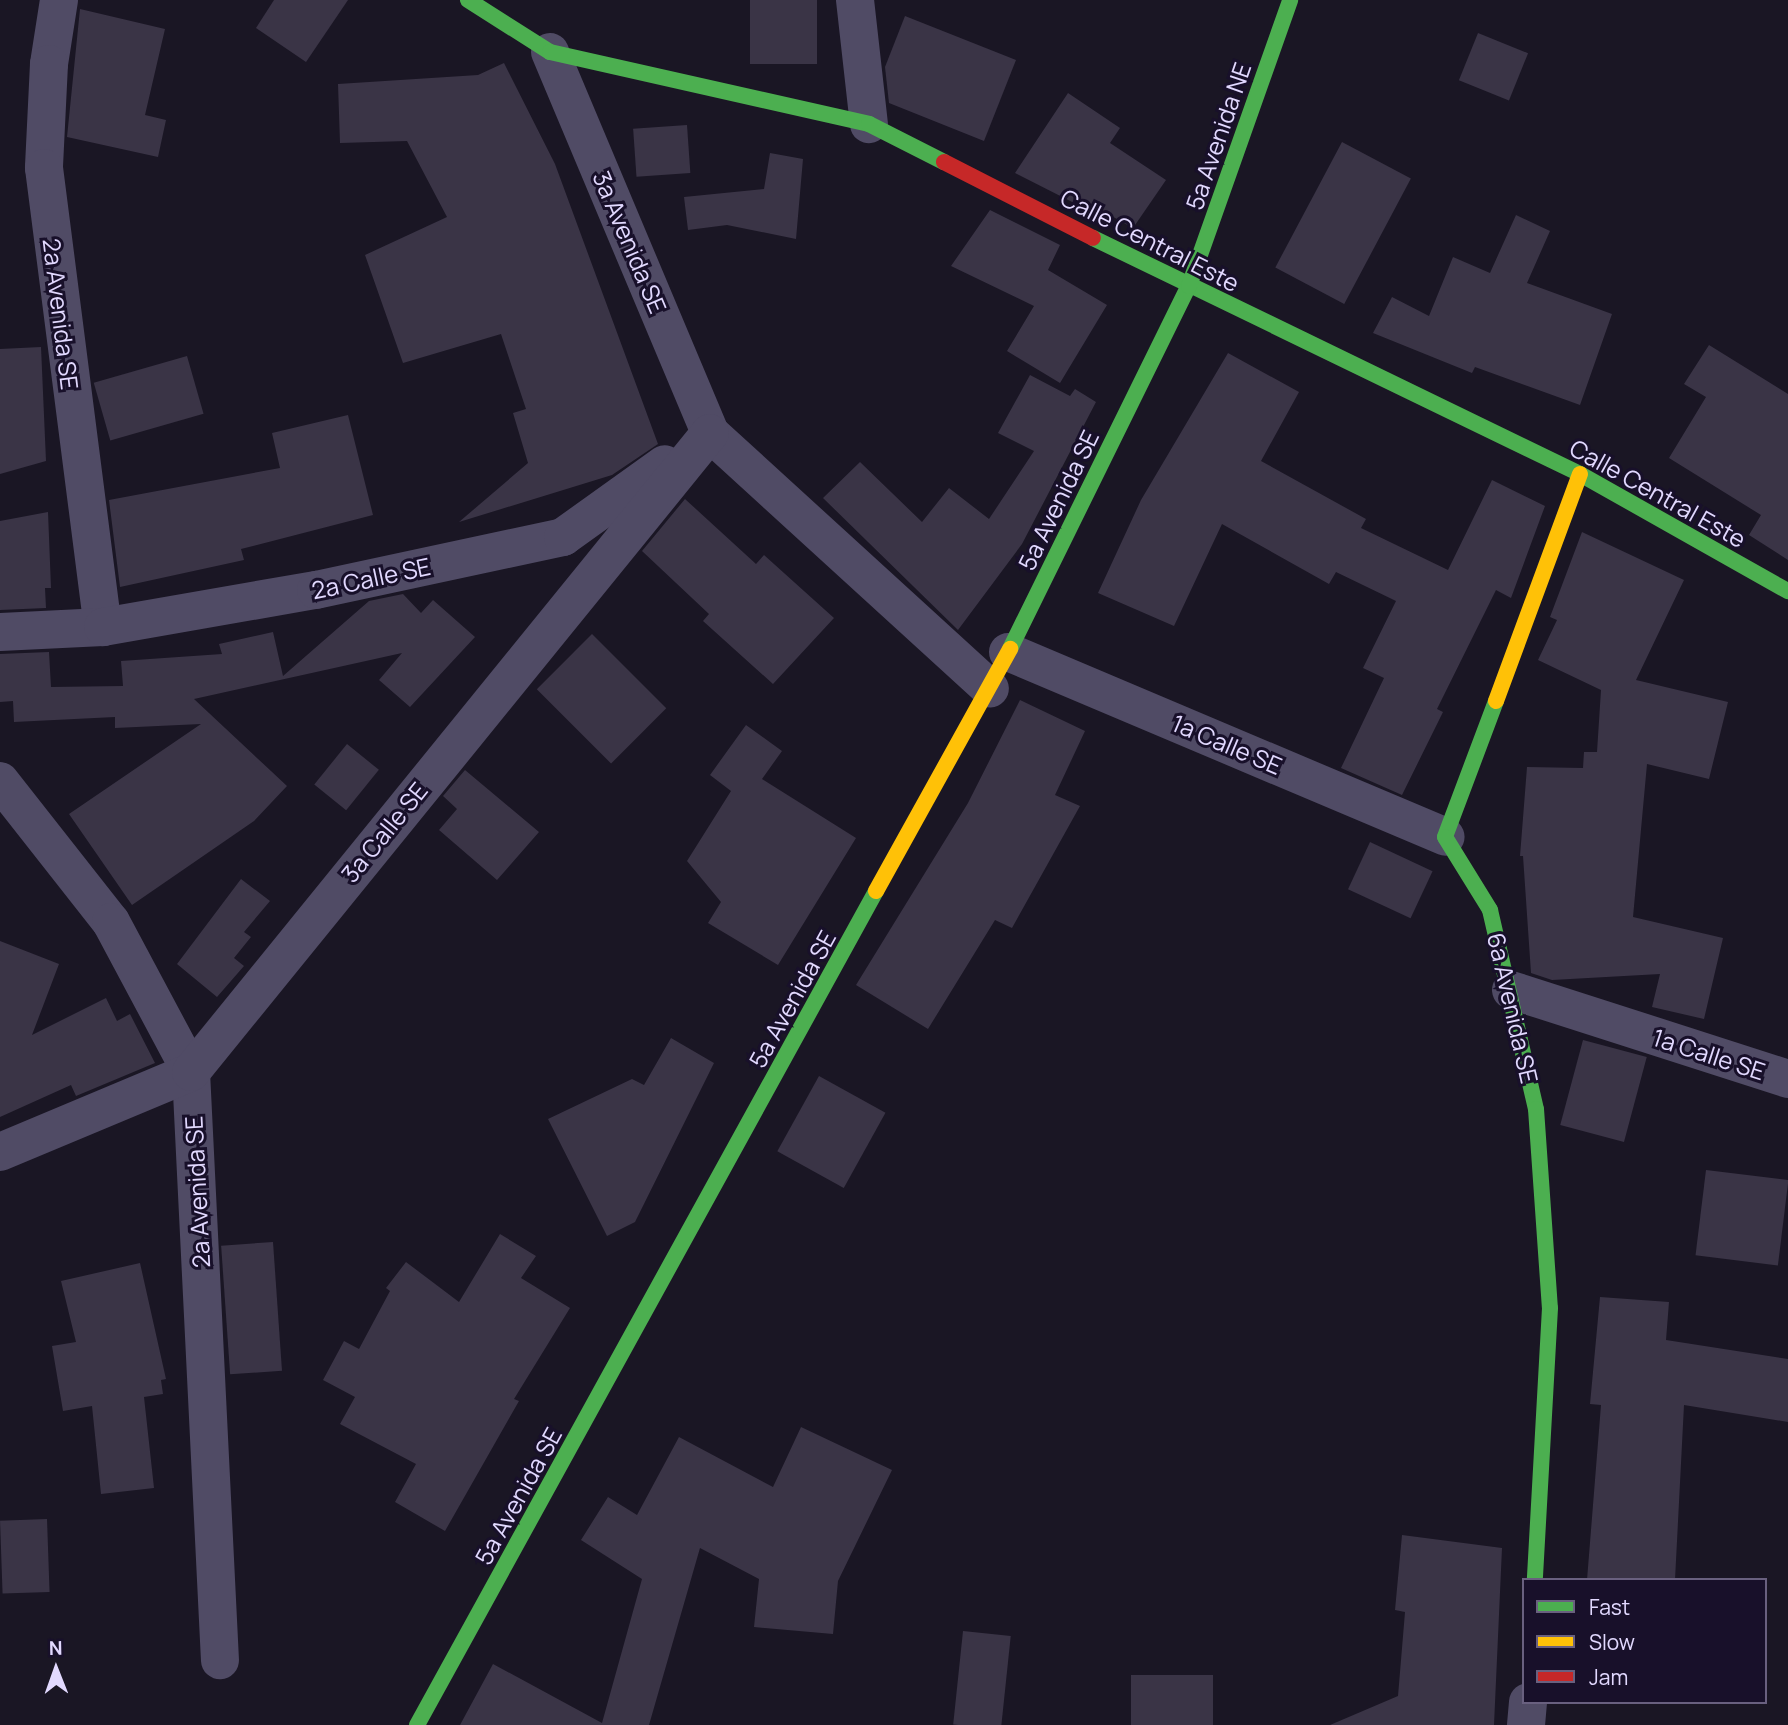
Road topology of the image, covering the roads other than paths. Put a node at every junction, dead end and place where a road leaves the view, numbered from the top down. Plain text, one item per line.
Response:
1 (59, 0) edge
2 (468, 0) edge
3 (855, 0) edge
4 (1290, 0) edge
5 (550, 52) junction
6 (869, 124) junction
7 (1189, 286) junction
8 (709, 433) junction
9 (1580, 474) junction
10 (1788, 591) edge
11 (103, 626) junction
12 (0, 632) edge
13 (1009, 652) junction
14 (989, 689) junction
15 (2, 793) edge
16 (1445, 836) junction
17 (1511, 990) junction
18 (191, 1072) junction
19 (1788, 1079) edge
20 (0, 1152) edge
21 (1535, 1578) edge
22 (220, 1660) dead end
23 (1528, 1704) edge
24 (417, 1725) edge
25 (1526, 1725) edge

1 - 11 street, 2a Avenida SE
2 - 5 street, Calle Central Este
3 - 6 street
4 - 7 street, 5a Avenida NE
5 - 6 street, Calle Central Este
5 - 8 street, 3a Avenida SE
6 - 7 street, Calle Central Este
7 - 9 street, Calle Central Este
7 - 13 street, 5a Avenida SE
8 - 11 street, 2a Calle SE
8 - 14 street
8 - 18 street, 3a Calle SE
9 - 10 street, Calle Central Este
9 - 16 street
11 - 12 street, 2a Calle SE
13 - 14 street, 5a Avenida SE
13 - 16 street, 1a Calle SE
14 - 24 street, 5a Avenida SE
15 - 18 street, 2a Avenida SE
16 - 17 street, 6a Avenida SE
17 - 19 street, 1a Calle SE
17 - 21 street, 6a Avenida SE
18 - 20 street, 3a Calle SE
18 - 22 street, 2a Avenida SE
23 - 25 street

